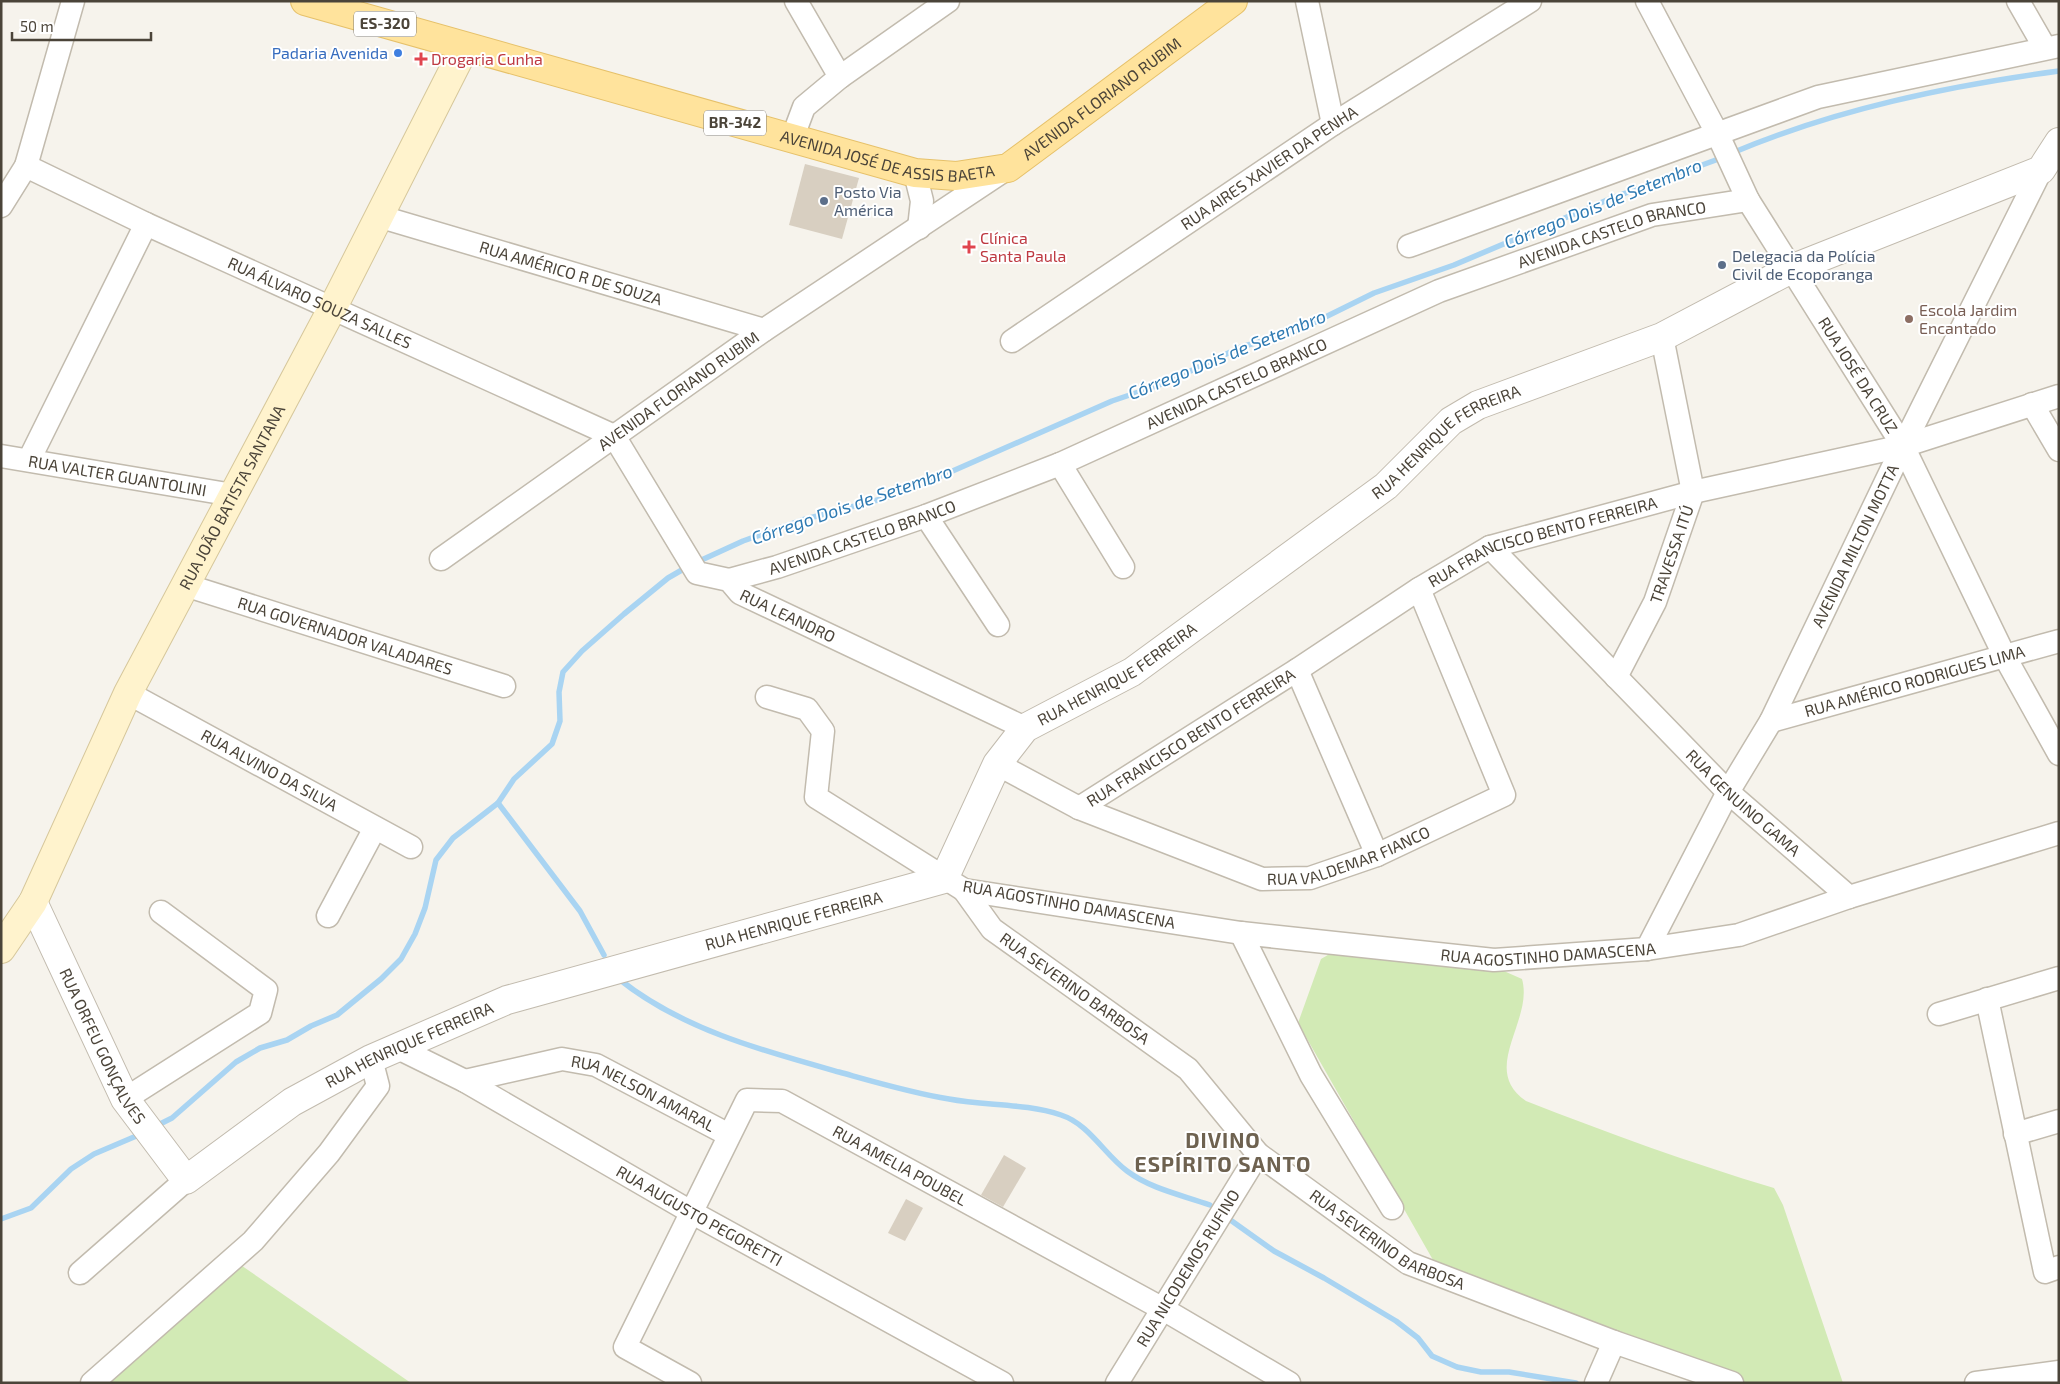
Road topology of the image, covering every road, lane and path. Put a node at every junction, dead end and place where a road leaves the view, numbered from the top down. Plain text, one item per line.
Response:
1 (73, 1) edge
2 (305, 1) edge
3 (796, 1) edge
4 (948, 1) edge
5 (1233, 1) edge
6 (1307, 1) edge
7 (1530, 1) edge
8 (1647, 1) edge
9 (2018, 1) edge
10 (465, 47) junction
11 (2052, 47) edge
12 (840, 77) junction
13 (1333, 124) junction
14 (1718, 135) junction
15 (792, 140) junction
16 (2059, 142) edge
17 (26, 166) junction
18 (1008, 168) junction
19 (2041, 170) junction
20 (915, 173) junction
21 (1748, 200) junction
22 (1, 206) edge
23 (378, 216) junction
24 (146, 224) junction
25 (919, 228) junction
26 (1409, 246) dead end
27 (1791, 269) junction
28 (332, 307) junction
29 (764, 330) junction
30 (1662, 337) junction
31 (1012, 341) dead end
32 (2059, 396) edge
33 (2032, 404) junction
34 (614, 436) junction
35 (1903, 446) junction
36 (2059, 450) edge
37 (1, 456) edge
38 (30, 460) junction
39 (1060, 464) junction
40 (1693, 492) junction
41 (233, 495) junction
42 (926, 516) junction
43 (1490, 547) junction
44 (441, 559) dead end
45 (1123, 567) dead end
46 (729, 580) junction
47 (185, 585) junction
48 (1419, 589) junction
49 (998, 625) dead end
50 (2059, 641) edge
51 (2005, 656) junction
52 (1297, 670) junction
53 (1616, 676) junction
54 (504, 686) dead end
55 (128, 693) junction
56 (767, 697) dead end
57 (1771, 721) junction
58 (1025, 728) junction
59 (2059, 754) edge
60 (997, 764) junction
61 (1728, 792) junction
62 (1079, 808) junction
63 (375, 828) junction
64 (2059, 833) edge
65 (411, 847) dead end
66 (1377, 855) junction
67 (954, 884) junction
68 (1849, 897) junction
69 (33, 902) junction
70 (161, 912) dead end
71 (328, 916) dead end
72 (1241, 933) junction
73 (1, 949) edge
74 (1647, 949) junction
75 (2059, 978) edge
76 (1987, 999) junction
77 (1939, 1014) dead end
78 (398, 1048) junction
79 (371, 1059) junction
80 (465, 1081) junction
81 (132, 1109) junction
82 (2059, 1121) edge
83 (729, 1134) junction
84 (2016, 1134) junction
85 (1258, 1154) junction
86 (186, 1180) junction
87 (1392, 1208) dead end
88 (692, 1212) junction
89 (2059, 1267) edge
90 (80, 1273) dead end
91 (1163, 1309) junction
92 (1614, 1342) junction
93 (2059, 1372) edge
94 (92, 1383) edge
95 (690, 1383) edge
96 (1002, 1383) edge
97 (1117, 1383) edge
98 (1288, 1383) edge
99 (1596, 1383) edge
100 (1732, 1383) edge
101 (1976, 1383) edge

1 - 17 street
2 - 10 main road, AVENIDA JOSÉ DE ASSIS BAETA / ES-320
3 - 12 street
4 - 12 street
5 - 18 main road, AVENIDA FLORIANO RUBIM / BR-342
6 - 13 street
7 - 13 street, RUA AIRES XAVIER DA PENHA
8 - 14 street, RUA JOSÉ DA CRUZ
9 - 11 street
10 - 15 main road, AVENIDA JOSÉ DE ASSIS BAETA / BR-342
10 - 23 main road, RUA JOÃO BATISTA SANTANA
11 - 14 street
12 - 15 street
13 - 31 street, RUA AIRES XAVIER DA PENHA
14 - 21 street, RUA JOSÉ DA CRUZ
14 - 26 street
15 - 20 main road, AVENIDA JOSÉ DE ASSIS BAETA / BR-342
16 - 19 street, AVENIDA MILTON MOTTA
17 - 22 street
17 - 24 street, RUA ÁLVARO SOUZA SALLES
18 - 20 main road, AVENIDA JOSÉ DE ASSIS BAETA / BR-342
18 - 25 street, AVENIDA FLORIANO RUBIM
19 - 27 street, RUA HENRIQUE FERREIRA
19 - 35 street, AVENIDA MILTON MOTTA
20 - 25 street
21 - 27 street, RUA JOSÉ DA CRUZ
21 - 39 street, AVENIDA CASTELO BRANCO
23 - 28 main road, RUA JOÃO BATISTA SANTANA
23 - 29 street, RUA AMÉRICO R DE SOUZA
24 - 28 street, RUA ÁLVARO SOUZA SALLES
24 - 38 street
25 - 29 street, AVENIDA FLORIANO RUBIM
27 - 30 street, RUA HENRIQUE FERREIRA
27 - 35 street, RUA JOSÉ DA CRUZ
28 - 34 street, RUA ÁLVARO SOUZA SALLES
28 - 41 main road, RUA JOÃO BATISTA SANTANA
29 - 34 street, AVENIDA FLORIANO RUBIM
30 - 40 street, TRAVESSA ITÚ
30 - 58 street, RUA HENRIQUE FERREIRA
32 - 33 street, RUA FRANCISCO BENTO FERREIRA
33 - 35 street, RUA FRANCISCO BENTO FERREIRA
33 - 36 street
34 - 44 street, AVENIDA FLORIANO RUBIM
34 - 46 street, RUA LEANDRO
35 - 40 street, RUA FRANCISCO BENTO FERREIRA
35 - 51 street, RUA JOSÉ DA CRUZ
35 - 57 street, AVENIDA MILTON MOTTA
37 - 38 street, RUA VALTER GUANTOLINI
38 - 41 street, RUA VALTER GUANTOLINI
39 - 42 street, AVENIDA CASTELO BRANCO
39 - 45 street
40 - 43 street, RUA FRANCISCO BENTO FERREIRA
40 - 53 street, TRAVESSA ITÚ
41 - 47 main road, RUA JOÃO BATISTA SANTANA
42 - 46 street, AVENIDA CASTELO BRANCO
42 - 49 street
43 - 48 street, RUA FRANCISCO BENTO FERREIRA
43 - 53 street, RUA GENUINO GAMA
46 - 58 street, RUA LEANDRO
47 - 54 street, RUA GOVERNADOR VALADARES
47 - 55 main road, RUA JOÃO BATISTA SANTANA
48 - 52 street, RUA FRANCISCO BENTO FERREIRA
48 - 66 street, RUA VALDEMAR FIANCO
50 - 51 street, RUA AMÉRICO RODRIGUES LIMA
51 - 57 street, RUA AMÉRICO RODRIGUES LIMA
51 - 59 street, RUA JOSÉ DA CRUZ
52 - 62 street, RUA FRANCISCO BENTO FERREIRA
52 - 66 street
53 - 61 street, RUA GENUINO GAMA
55 - 63 street, RUA ALVINO DA SILVA
55 - 69 main road, RUA JOÃO BATISTA SANTANA
56 - 67 street, RUA AGOSTINHO DAMASCENA
57 - 61 street, AVENIDA MILTON MOTTA
58 - 60 street, RUA HENRIQUE FERREIRA
60 - 62 street, RUA VALDEMAR FIANCO
60 - 67 street, RUA HENRIQUE FERREIRA
61 - 68 street, RUA GENUINO GAMA
61 - 74 street, AVENIDA MILTON MOTTA
62 - 66 street, RUA VALDEMAR FIANCO
63 - 65 street, RUA ALVINO DA SILVA
63 - 71 street
64 - 68 street
67 - 72 street, RUA AGOSTINHO DAMASCENA
67 - 78 street, RUA HENRIQUE FERREIRA
67 - 85 street, RUA SEVERINO BARBOSA
68 - 74 street, RUA AGOSTINHO DAMASCENA
69 - 73 main road, RUA JOÃO BATISTA SANTANA
69 - 81 street, RUA ORFEU GONÇALVES
70 - 81 street
72 - 74 street, RUA AGOSTINHO DAMASCENA
72 - 87 street
75 - 76 street
76 - 77 street
76 - 84 street
78 - 79 street, RUA HENRIQUE FERREIRA
78 - 80 street, RUA AUGUSTO PEGORETTI
79 - 86 street, RUA HENRIQUE FERREIRA
79 - 94 street
80 - 83 street, RUA NELSON AMARAL
80 - 88 street, RUA AUGUSTO PEGORETTI
81 - 86 street, RUA ORFEU GONÇALVES
82 - 84 street
83 - 88 street, RUA AMELIA POUBEL
83 - 91 street, RUA AMELIA POUBEL
84 - 89 street
85 - 91 street, RUA NICODEMOS RUFINO
85 - 92 street, RUA SEVERINO BARBOSA
86 - 90 street, RUA HENRIQUE FERREIRA
88 - 95 street, RUA AMELIA POUBEL
88 - 96 street, RUA AUGUSTO PEGORETTI
91 - 97 street, RUA NICODEMOS RUFINO
91 - 98 street, RUA AMELIA POUBEL
92 - 99 street
92 - 100 street, RUA SEVERINO BARBOSA
93 - 101 street

